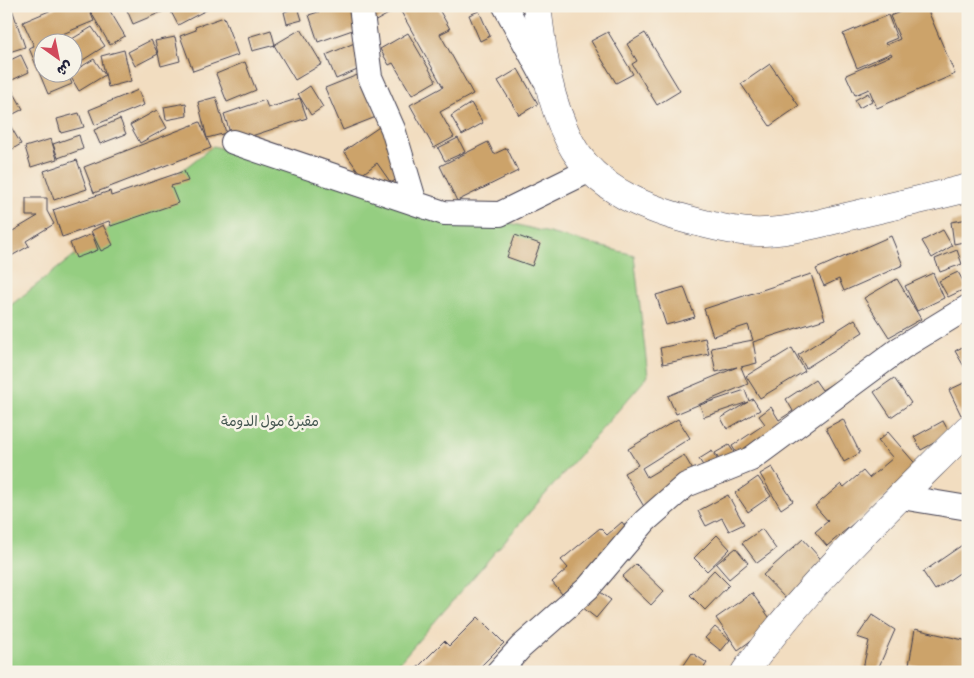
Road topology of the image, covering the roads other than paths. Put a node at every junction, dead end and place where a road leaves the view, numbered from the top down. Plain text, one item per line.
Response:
1 (361, 6) edge
2 (505, 6) edge
3 (536, 6) edge
4 (547, 84) junction
5 (233, 142) dead end
6 (590, 170) junction
7 (968, 188) edge
8 (415, 203) junction
9 (968, 307) edge
10 (968, 429) edge
11 (901, 497) junction
12 (968, 508) edge
13 (498, 672) edge
14 (745, 672) edge

1 - 8 street
2 - 4 street
3 - 4 main road
4 - 6 main road
5 - 8 street
6 - 7 main road
6 - 8 street
9 - 13 street
10 - 11 main road
11 - 12 street
11 - 14 main road

